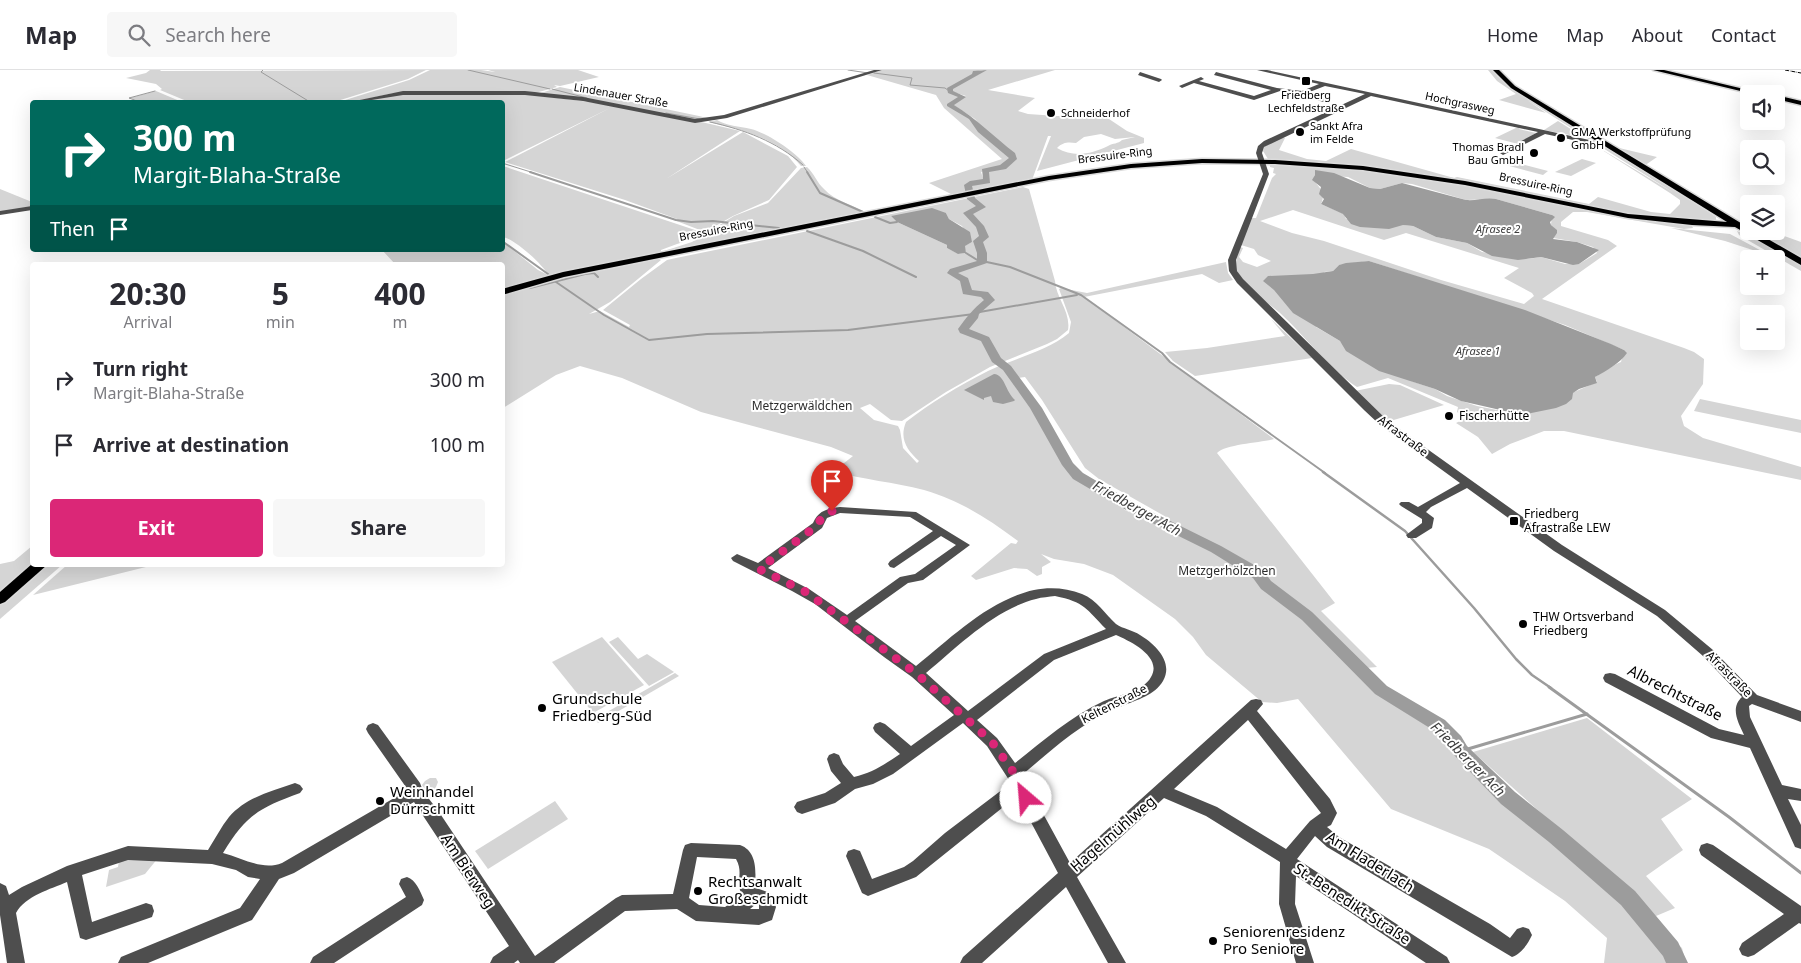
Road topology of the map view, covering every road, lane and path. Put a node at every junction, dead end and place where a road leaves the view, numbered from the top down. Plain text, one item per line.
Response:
1 (879, 70) edge
2 (1155, 70) edge
3 (1229, 70) edge
4 (1260, 70) edge
5 (1496, 70) edge
6 (1656, 70) edge
7 (1667, 71) edge
8 (1216, 74) junction
9 (1159, 80) dead end
10 (1195, 82) junction
11 (1325, 84) junction
12 (1182, 86) dead end
13 (1740, 89) edge
14 (1277, 90) junction
15 (1301, 93) junction
16 (1370, 94) junction
17 (1785, 99) edge
18 (362, 100) edge
19 (1328, 101) dead end
20 (1801, 103) edge
21 (1544, 131) junction
22 (1592, 142) dead end
23 (1503, 153) dead end
24 (1262, 162) junction
25 (30, 208) edge
26 (0, 213) edge
27 (1720, 215) junction
28 (1710, 224) junction
29 (1737, 225) junction
30 (1740, 227) edge
31 (1740, 231) edge
32 (1762, 240) edge
33 (1801, 262) edge
34 (505, 291) edge
35 (1467, 483) junction
36 (1405, 504) dead end
37 (1419, 512) junction
38 (941, 531) junction
39 (1412, 535) dead end
40 (737, 558) dead end
41 (894, 564) dead end
42 (38, 567) edge
43 (759, 569) junction
44 (0, 599) edge
45 (847, 621) junction
46 (1116, 630) junction
47 (917, 674) junction
48 (1610, 678) dead end
49 (1752, 699) junction
50 (1253, 708) joint
51 (966, 717) junction
52 (1801, 717) edge
53 (880, 728) dead end
54 (373, 729) dead end
55 (1754, 743) junction
56 (910, 754) junction
57 (834, 759) dead end
58 (1017, 779) junction
59 (851, 784) junction
60 (296, 789) dead end
61 (1778, 790) junction
62 (1162, 791) junction
63 (416, 794) junction
64 (1801, 795) edge
65 (802, 808) dead end
66 (1315, 826) junction
67 (1801, 842) edge
68 (1707, 850) dead end
69 (854, 856) dead end
70 (212, 857) junction
71 (1288, 861) junction
72 (73, 871) junction
73 (273, 874) junction
74 (1067, 874) junction
75 (407, 884) dead end
76 (0, 891) edge
77 (680, 902) junction
78 (9, 911) junction
79 (146, 911) dead end
80 (1799, 915) edge
81 (1523, 935) dead end
82 (520, 949) junction
83 (1748, 949) dead end
84 (16, 963) edge
85 (127, 963) edge
86 (319, 963) edge
87 (499, 963) edge
88 (530, 963) edge
89 (540, 963) edge
90 (969, 963) edge
91 (1118, 963) edge
92 (1305, 963) edge
93 (1441, 963) edge

1 - 18 street, Lindenauer Straße
2 - 9 street
3 - 8 street
4 - 11 street, Hochgrasweg
5 - 27 main road
6 - 7 main road
7 - 13 main road
8 - 10 street
8 - 14 street
10 - 12 street
10 - 14 street
11 - 15 street
11 - 16 street, Hochgrasweg
14 - 15 street
15 - 19 street
16 - 21 street, Hochgrasweg
16 - 24 street, Afrastraße
17 - 20 main road
21 - 22 street, Hochgrasweg
21 - 23 street
24 - 28 main road, Bressuire-Ring
24 - 34 main road, Bressuire-Ring
24 - 35 street, Afrastraße
25 - 26 street
27 - 28 main road
27 - 29 main road
28 - 29 main road, Bressuire-Ring
28 - 31 main road
29 - 30 main road
32 - 33 main road
35 - 37 street
35 - 49 street, Afrastraße
36 - 37 street
37 - 39 street
38 - 41 street
38 - 43 street
38 - 45 street
40 - 43 street
42 - 44 main road
43 - 45 street
45 - 47 street
46 - 47 street, Keltenstraße
46 - 51 street
46 - 58 street, Keltenstraße
47 - 51 street
48 - 55 street, Albrechtstraße
49 - 52 street, Afrastraße
49 - 55 street
50 - 62 street, Hagelmühlweg
50 - 66 street, Am Fladerlach
51 - 56 street
51 - 58 street
53 - 56 street
54 - 63 street, Am Bierweg
55 - 61 street
56 - 59 street
57 - 59 street
58 - 69 street
58 - 74 street
59 - 65 street
60 - 70 street
61 - 64 street
61 - 67 street
62 - 71 street, St.-Benedikt-Straße
62 - 74 street, Hagelmühlweg
63 - 73 street
63 - 82 street, Am Bierweg
66 - 71 street
66 - 81 street, Am Fladerlach
68 - 80 street
70 - 72 street
70 - 73 street
71 - 92 street
71 - 93 street, St.-Benedikt-Straße
72 - 78 street
72 - 79 street
73 - 85 street
74 - 90 street, Hagelmühlweg
74 - 91 street
75 - 86 street
76 - 78 street
77 - 77 street
77 - 89 street
78 - 84 street
80 - 83 street
82 - 87 street
82 - 88 street, Am Bierweg

